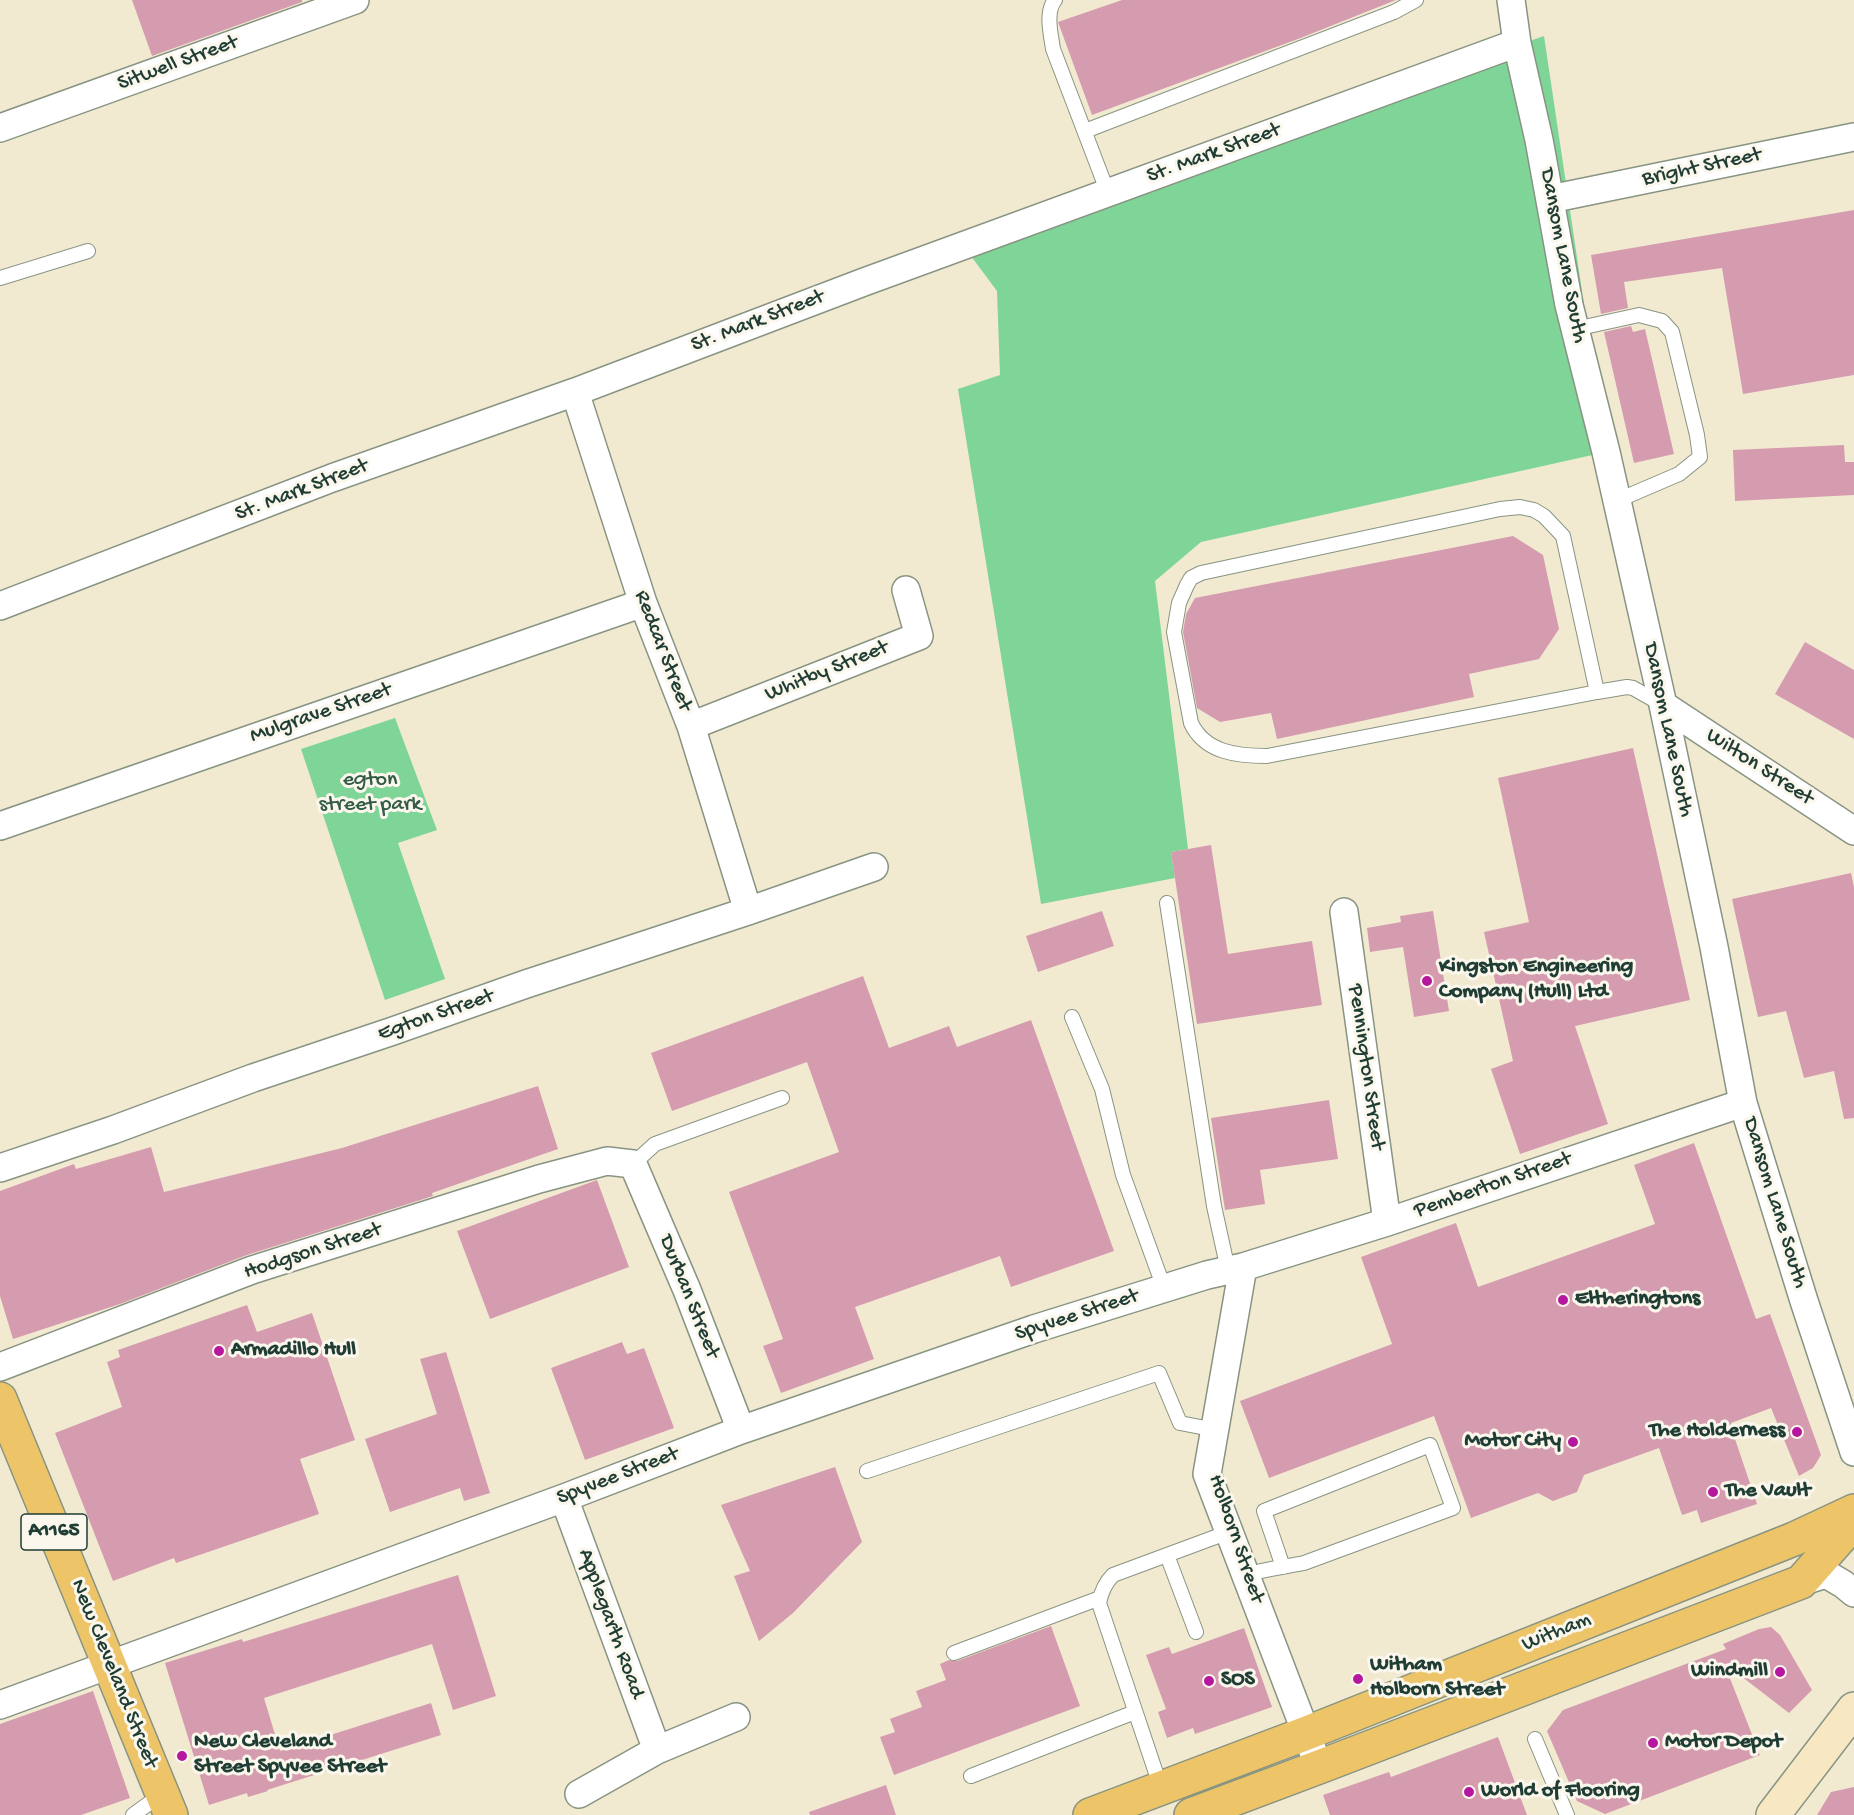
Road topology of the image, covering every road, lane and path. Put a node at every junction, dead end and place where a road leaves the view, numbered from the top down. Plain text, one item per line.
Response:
1 (356, 0) edge
2 (1055, 0) edge
3 (1416, 0) edge
4 (1511, 0) edge
5 (1518, 43) junction
6 (0, 128) edge
7 (1085, 131) junction
8 (1854, 137) edge
9 (1108, 193) junction
10 (1550, 199) junction
11 (88, 251) dead end
12 (0, 278) edge
13 (1575, 329) junction
14 (575, 392) junction
15 (1616, 501) junction
16 (906, 590) dead end
17 (643, 603) junction
18 (0, 606) edge
19 (1597, 692) junction
20 (1663, 705) junction
21 (691, 726) junction
22 (0, 826) edge
23 (1854, 831) edge
24 (874, 867) dead end
25 (1167, 903) dead end
26 (748, 911) junction
27 (1344, 912) dead end
28 (1071, 1017) dead end
29 (782, 1098) dead end
30 (1743, 1103) junction
31 (633, 1164) junction
32 (0, 1168) edge
33 (1387, 1222) junction
34 (1235, 1269) junction
35 (1164, 1288) junction
36 (0, 1367) edge
37 (0, 1399) edge
38 (741, 1430) junction
39 (1216, 1430) junction
40 (1854, 1452) edge
41 (867, 1471) dead end
42 (564, 1498) junction
43 (1854, 1511) edge
44 (1854, 1522) edge
45 (1229, 1532) junction
46 (1167, 1555) junction
47 (1283, 1567) junction
48 (1246, 1575) junction
49 (1801, 1582) junction
50 (1854, 1593) edge
51 (1100, 1598) junction
52 (1196, 1632) dead end
53 (954, 1653) dead end
54 (108, 1664) junction
55 (0, 1705) edge
56 (1135, 1712) junction
57 (1853, 1715) edge
58 (736, 1717) dead end
59 (1307, 1733) junction
60 (1535, 1739) dead end
61 (657, 1750) junction
62 (1319, 1767) junction
63 (971, 1776) dead end
64 (1161, 1788) junction
65 (579, 1794) dead end
66 (166, 1804) edge
67 (1132, 1808) edge
68 (133, 1815) edge
69 (1090, 1815) edge
70 (1191, 1815) edge
71 (1567, 1815) edge
72 (1773, 1815) edge

1 - 6 street, Sitwell Street
2 - 7 lane
3 - 7 lane
4 - 5 street, Dansom Lane South
5 - 9 street, St. Mark Street
5 - 10 street, Dansom Lane South
7 - 9 lane
8 - 10 street, Bright Street
9 - 14 street, St. Mark Street
10 - 13 street, Dansom Lane South
11 - 12 lane
13 - 15 street, Dansom Lane South
13 - 15 lane
14 - 17 street, Redcar Street
14 - 18 street, St. Mark Street
15 - 20 street, Dansom Lane South
16 - 21 street, Whitby Street
17 - 21 street, Redcar Street
17 - 22 street, Mulgrave Street
19 - 19 lane
19 - 20 lane
20 - 23 street, Wilton Street
20 - 30 street, Dansom Lane South
21 - 26 street, Redcar Street
24 - 26 street, Egton Street
25 - 34 lane
26 - 32 street, Egton Street
27 - 33 street, Pennington Street
28 - 35 lane
29 - 31 lane
30 - 33 street, Pemberton Street
30 - 40 street, Dansom Lane South
31 - 36 street, Hodgson Street
31 - 38 street, Durban Street
33 - 34 street, Pemberton Street
34 - 35 street, Spyvee Street
34 - 39 street, Holborn Street
35 - 38 street, Spyvee Street
37 - 54 main road, New Cleveland Street / A1165
38 - 42 street, Spyvee Street
39 - 41 lane
39 - 45 street, Holborn Street
42 - 54 street, Spyvee Street
42 - 61 street, Applegarth Road
43 - 59 main road, Witham
44 - 49 main road, Witham
45 - 46 lane
45 - 48 street, Holborn Street
46 - 51 lane
46 - 52 lane
47 - 47 lane
47 - 48 lane
48 - 59 street, Holborn Street
49 - 50 street
49 - 62 main road, Witham
51 - 53 lane
51 - 56 lane
54 - 55 street, Spyvee Street
54 - 66 main road, New Cleveland Street / A1165
56 - 63 lane
56 - 64 lane
57 - 72 street
58 - 61 street
59 - 62 street, Holborn Street
59 - 64 main road, Witham
60 - 71 lane
61 - 65 street
62 - 70 main road, Witham
64 - 67 main road, Witham
66 - 68 lane
67 - 69 main road, Witham

